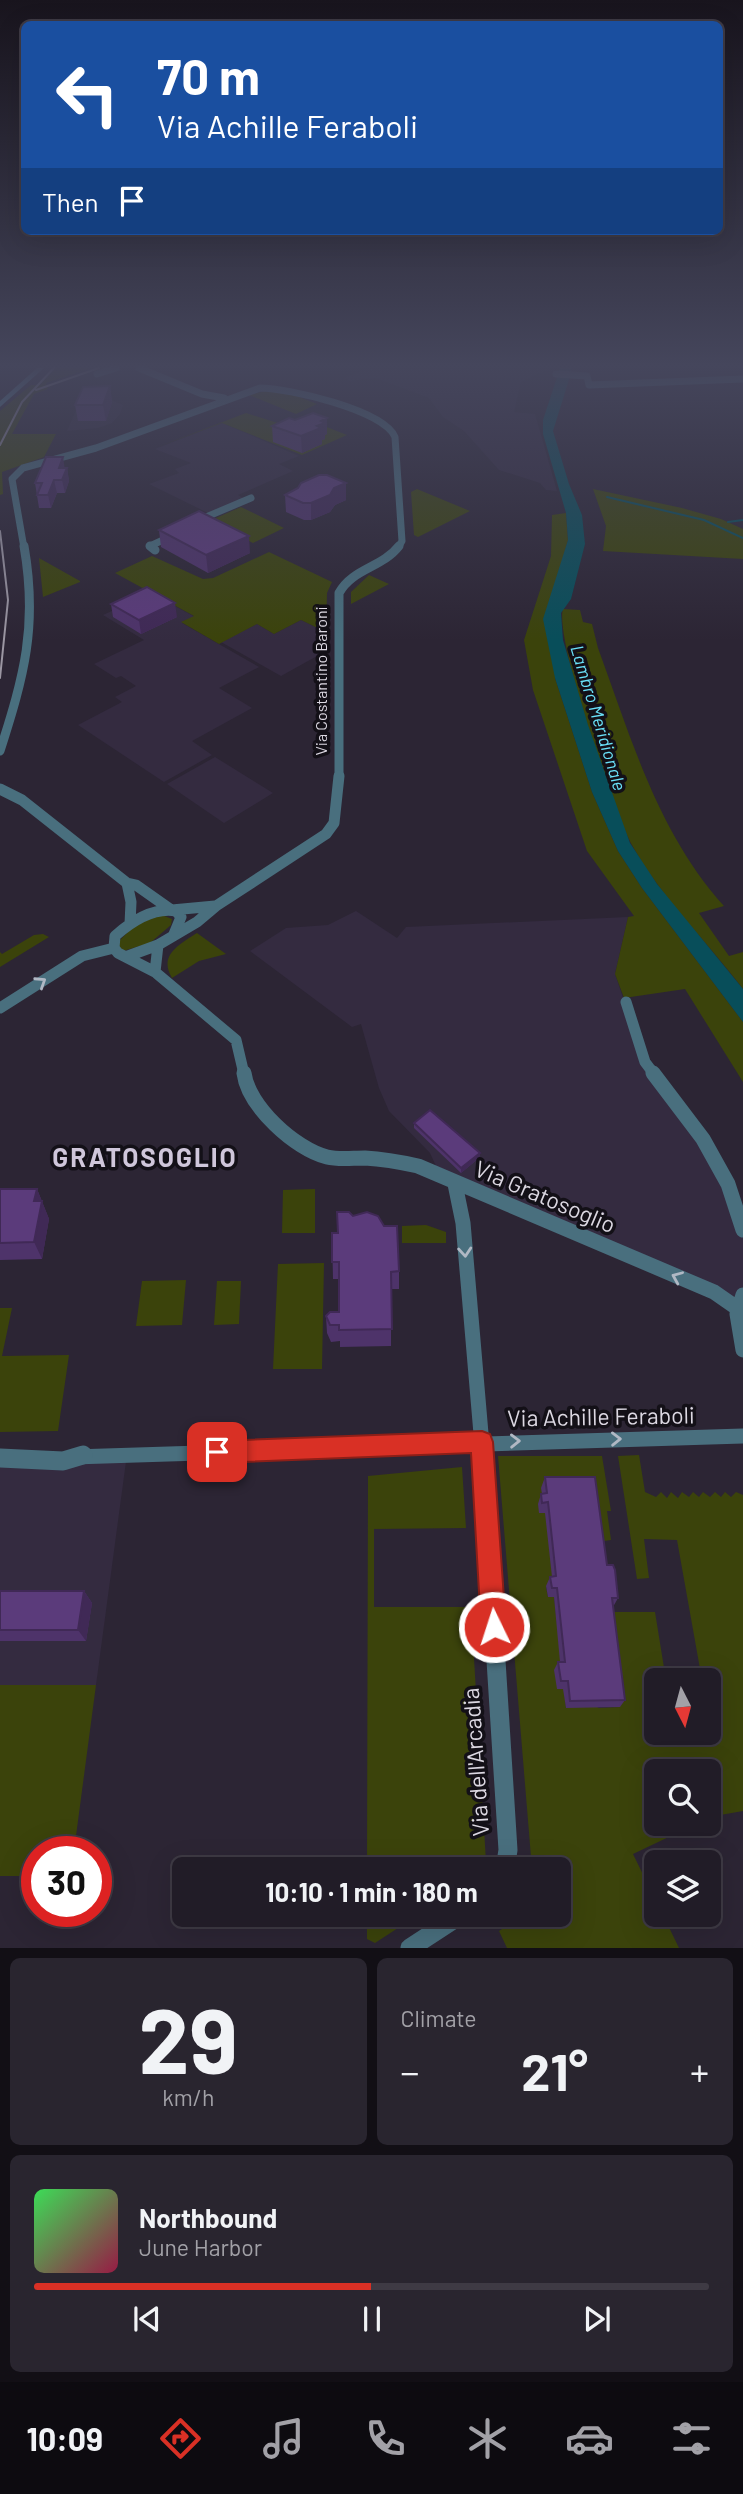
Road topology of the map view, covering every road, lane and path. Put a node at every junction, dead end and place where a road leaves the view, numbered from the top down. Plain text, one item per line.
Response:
1 (54, 459) edge
2 (397, 459) edge
3 (251, 498) dead end
4 (155, 550) dead end
5 (0, 751) edge
6 (0, 789) edge
7 (127, 883) junction
8 (216, 906) junction
9 (171, 910) junction
10 (130, 924) junction
11 (174, 934) junction
12 (158, 945) junction
13 (114, 948) junction
14 (128, 956) junction
15 (155, 972) junction
16 (626, 1002) dead end
17 (0, 1009) edge
18 (455, 1184) junction
19 (743, 1230) edge
20 (740, 1302) edge
21 (743, 1350) edge
22 (743, 1436) edge
23 (482, 1442) junction
24 (0, 1458) edge
25 (507, 1857) edge
26 (442, 1927) edge
27 (410, 1948) edge

1 - 5 street, Via Costantino Baroni
2 - 8 street, Via Costantino Baroni
3 - 4 street
6 - 7 street
7 - 9 street
7 - 10 street
8 - 9 street, Via Costantino Baroni
8 - 11 street, Via Costantino Baroni
9 - 10 street, Via Costantino Baroni
9 - 11 street
10 - 13 street
11 - 12 street, Via Costantino Baroni
12 - 14 street, Via Costantino Baroni
12 - 15 street
13 - 14 street
17 -> 13 street
14 - 15 street
15 - 18 street
16 - 19 street
20 -> 18 street, Via Gratosoglio
18 -> 23 street, Via Gratosoglio
20 - 21 street, Via Gratosoglio
23 -> 22 street, Via Achille Feraboli
23 - 24 street, Via Achille Feraboli
23 - 25 street, Via dell'Arcadia
26 - 27 street

